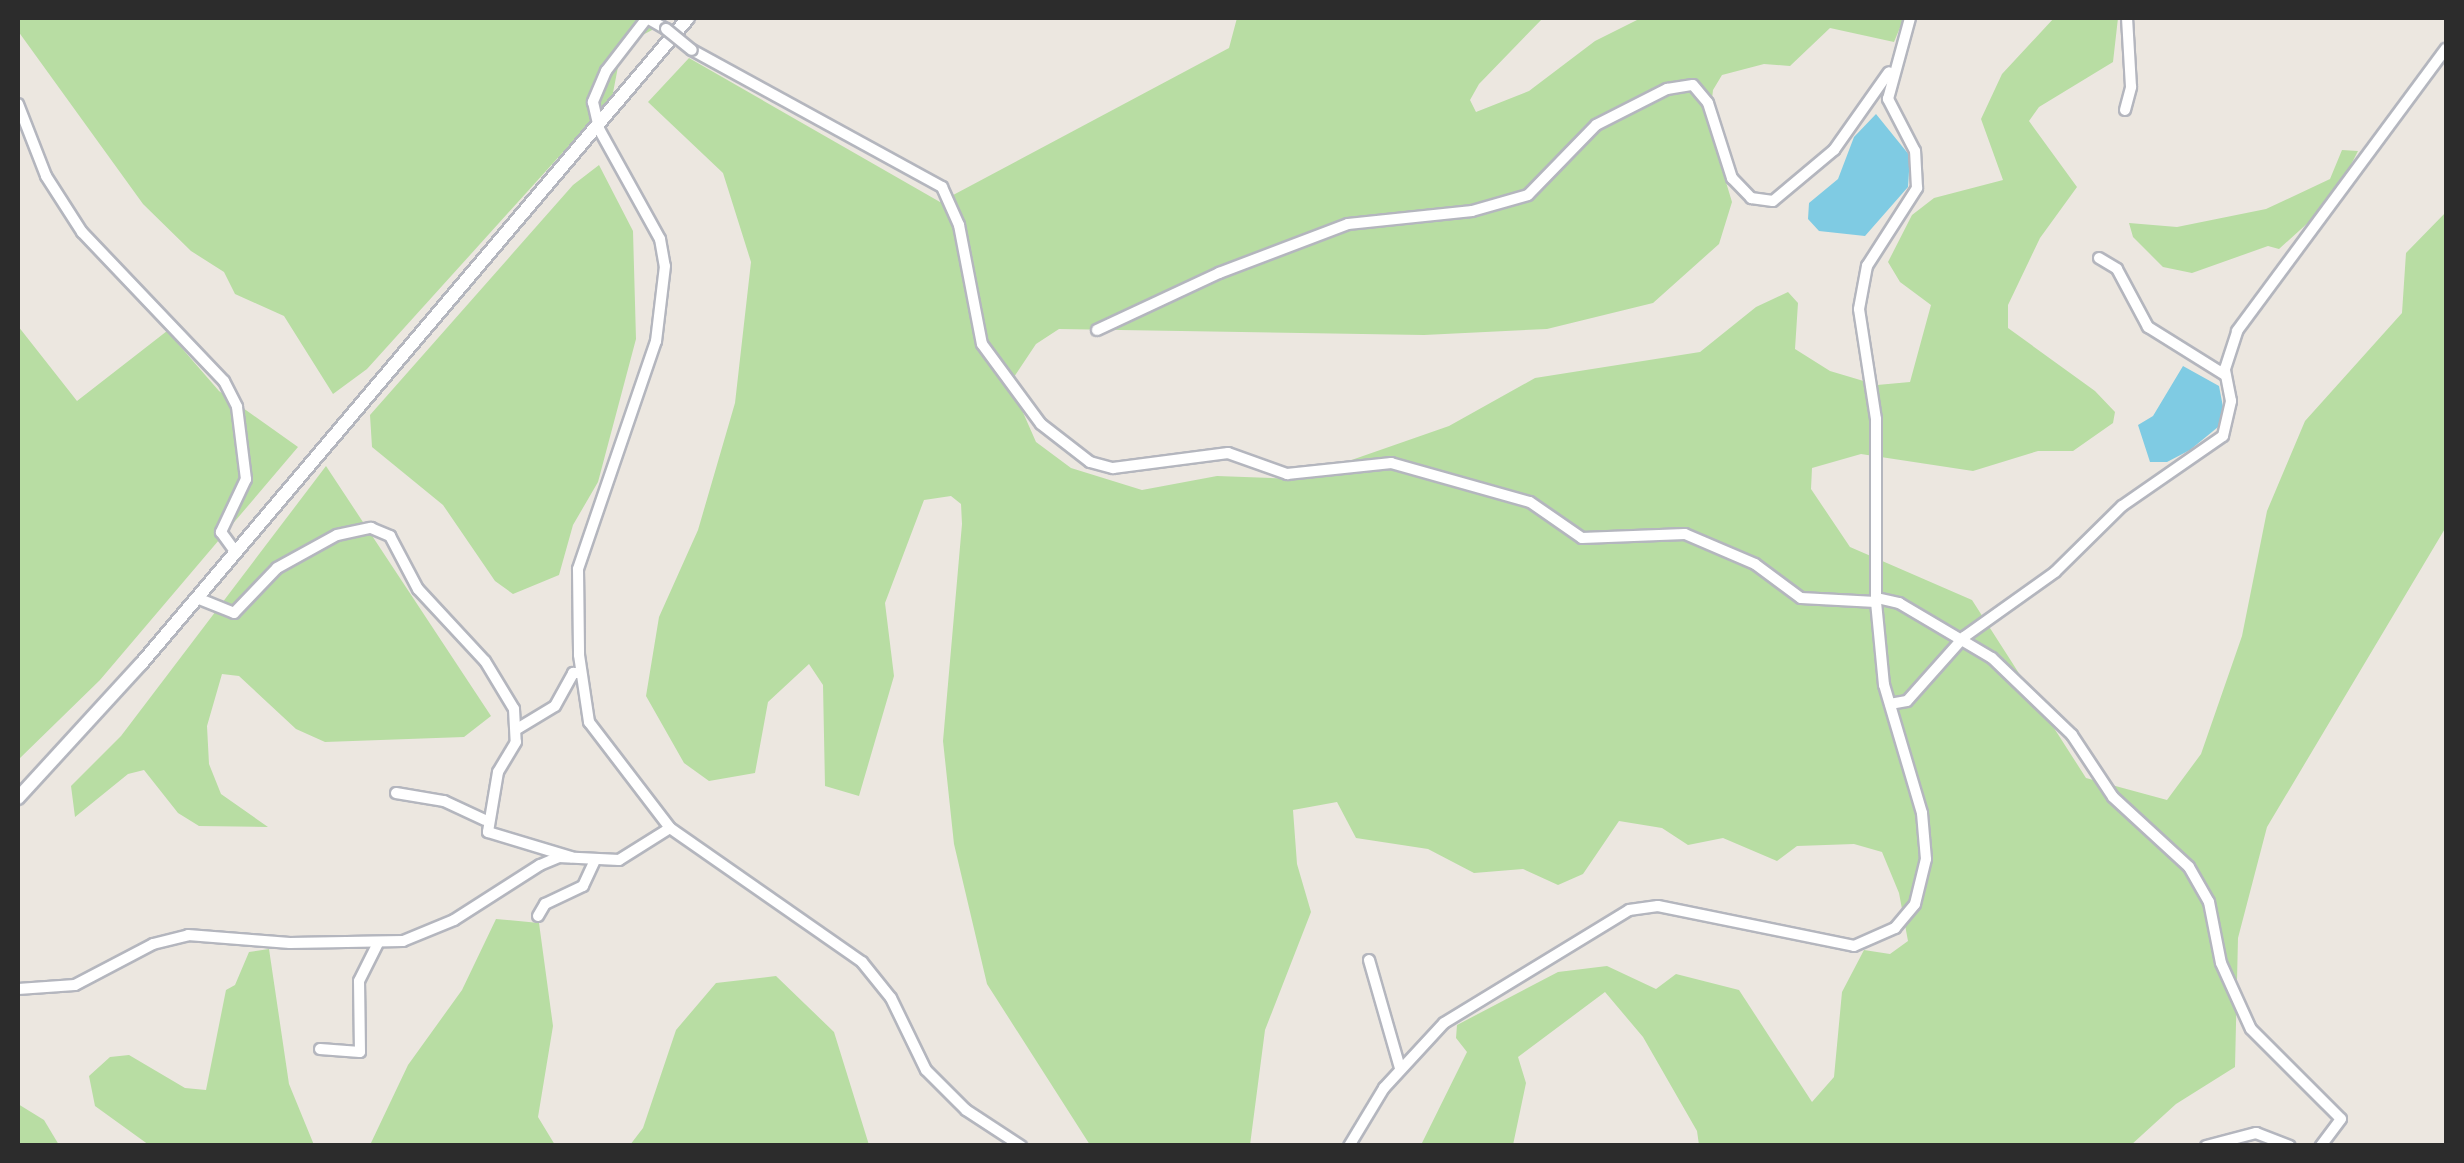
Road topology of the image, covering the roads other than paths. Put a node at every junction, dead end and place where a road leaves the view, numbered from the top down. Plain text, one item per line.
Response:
1 (688, 18) edge
2 (1910, 18) edge
3 (2127, 18) edge
4 (2446, 50) edge
5 (1897, 58) junction
6 (18, 104) edge
7 (2125, 110) dead end
8 (599, 129) junction
9 (2099, 258) dead end
10 (1098, 330) dead end
11 (2225, 375) junction
12 (234, 550) junction
13 (197, 598) junction
14 (1876, 600) junction
15 (1964, 637) junction
16 (581, 673) junction
17 (1890, 704) junction
18 (517, 730) junction
19 (396, 792) dead end
20 (18, 798) edge
21 (485, 820) junction
22 (670, 828) junction
23 (572, 858) junction
24 (595, 860) junction
25 (538, 916) dead end
26 (378, 943) junction
27 (1369, 960) dead end
28 (18, 989) edge
29 (320, 1049) dead end
30 (1400, 1068) junction
31 (1020, 1146) edge
32 (1349, 1146) edge
33 (2206, 1146) edge
34 (2290, 1146) edge
35 (2321, 1146) edge

1 - 8 street
2 - 5 street
3 - 7 street
4 - 11 street
5 - 10 street
5 - 14 street
6 - 12 street
8 - 12 street
8 - 14 street, bridge
8 - 16 street
9 - 11 street
11 - 15 street
12 - 13 street
13 - 18 street
13 - 20 street
14 - 15 street
14 - 17 street
15 - 17 street
15 - 35 street
16 - 18 street
16 - 22 street
17 - 30 street
18 - 21 street
19 - 21 street
21 - 23 street
22 - 24 street
22 - 31 street
23 - 24 street
23 - 26 street
24 - 25 street
26 - 28 street
26 - 29 street
27 - 30 street
30 - 32 street
33 - 34 street

